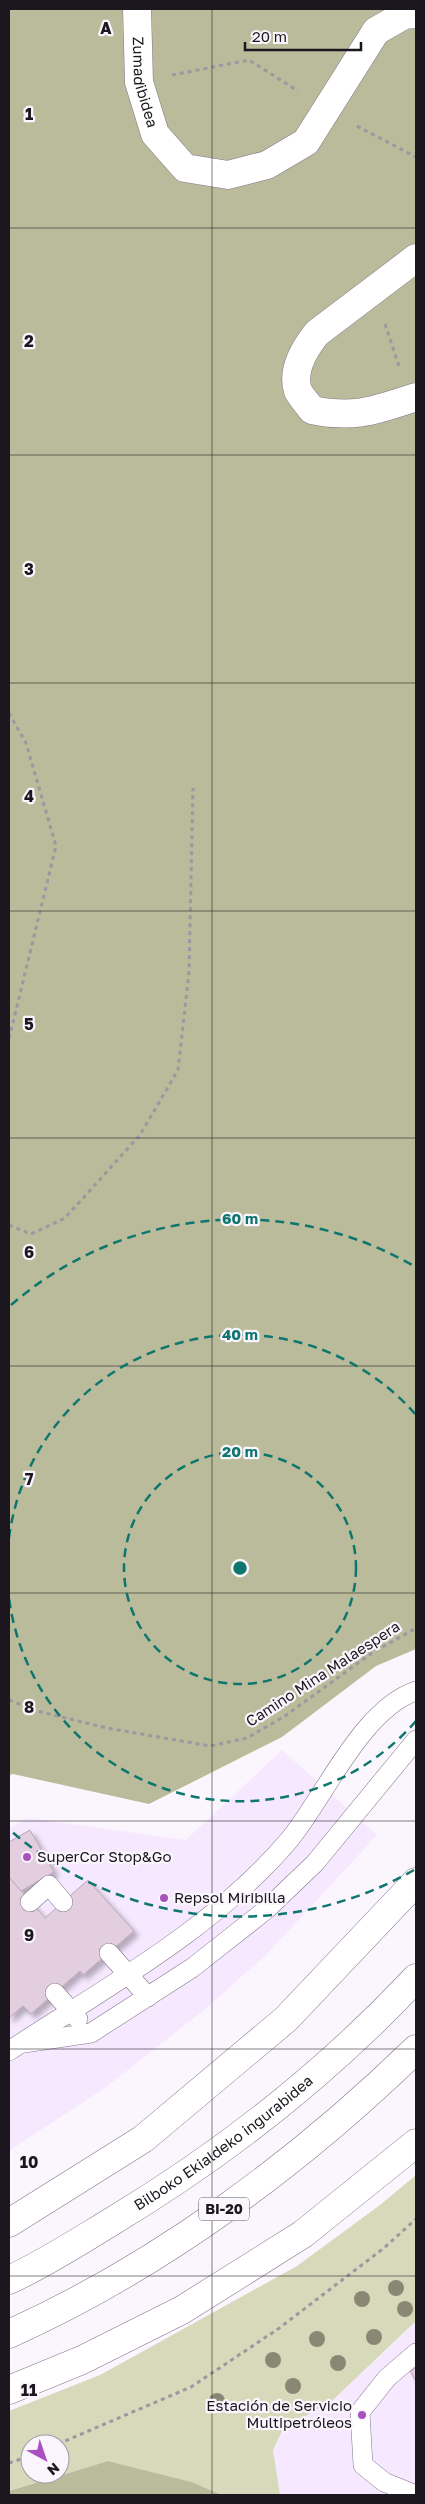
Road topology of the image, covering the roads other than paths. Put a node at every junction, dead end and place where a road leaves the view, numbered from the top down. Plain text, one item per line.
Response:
1 (137, 9) edge
2 (416, 14) edge
3 (416, 258) edge
4 (413, 398) edge
5 (416, 1691) edge
6 (416, 1740) edge
7 (416, 1882) edge
8 (30, 1902) dead end
9 (63, 1902) dead end
10 (109, 1953) dead end
11 (127, 1973) junction
12 (416, 1978) edge
13 (56, 1993) dead end
14 (148, 1997) junction
15 (70, 2010) junction
16 (91, 2032) junction
17 (12, 2043) edge
18 (416, 2049) edge
19 (416, 2143) edge
20 (9, 2223) edge
21 (9, 2280) edge
22 (9, 2334) edge
23 (416, 2353) edge
24 (9, 2390) edge
25 (416, 2495) edge

1 - 2 main road, Zumadibidea
3 - 4 main road
5 - 11 lane
6 - 14 lane
7 - 20 main road
8 - 9 lane
10 - 11 lane
11 - 14 lane
11 - 15 lane
12 - 21 main road, Bilboko Ekialdeko ingurabidea
13 - 15 lane
14 - 16 lane
15 - 16 lane
15 - 17 lane
16 - 17 lane
18 - 22 main road, BI-20
19 - 24 main road
23 - 25 lane

